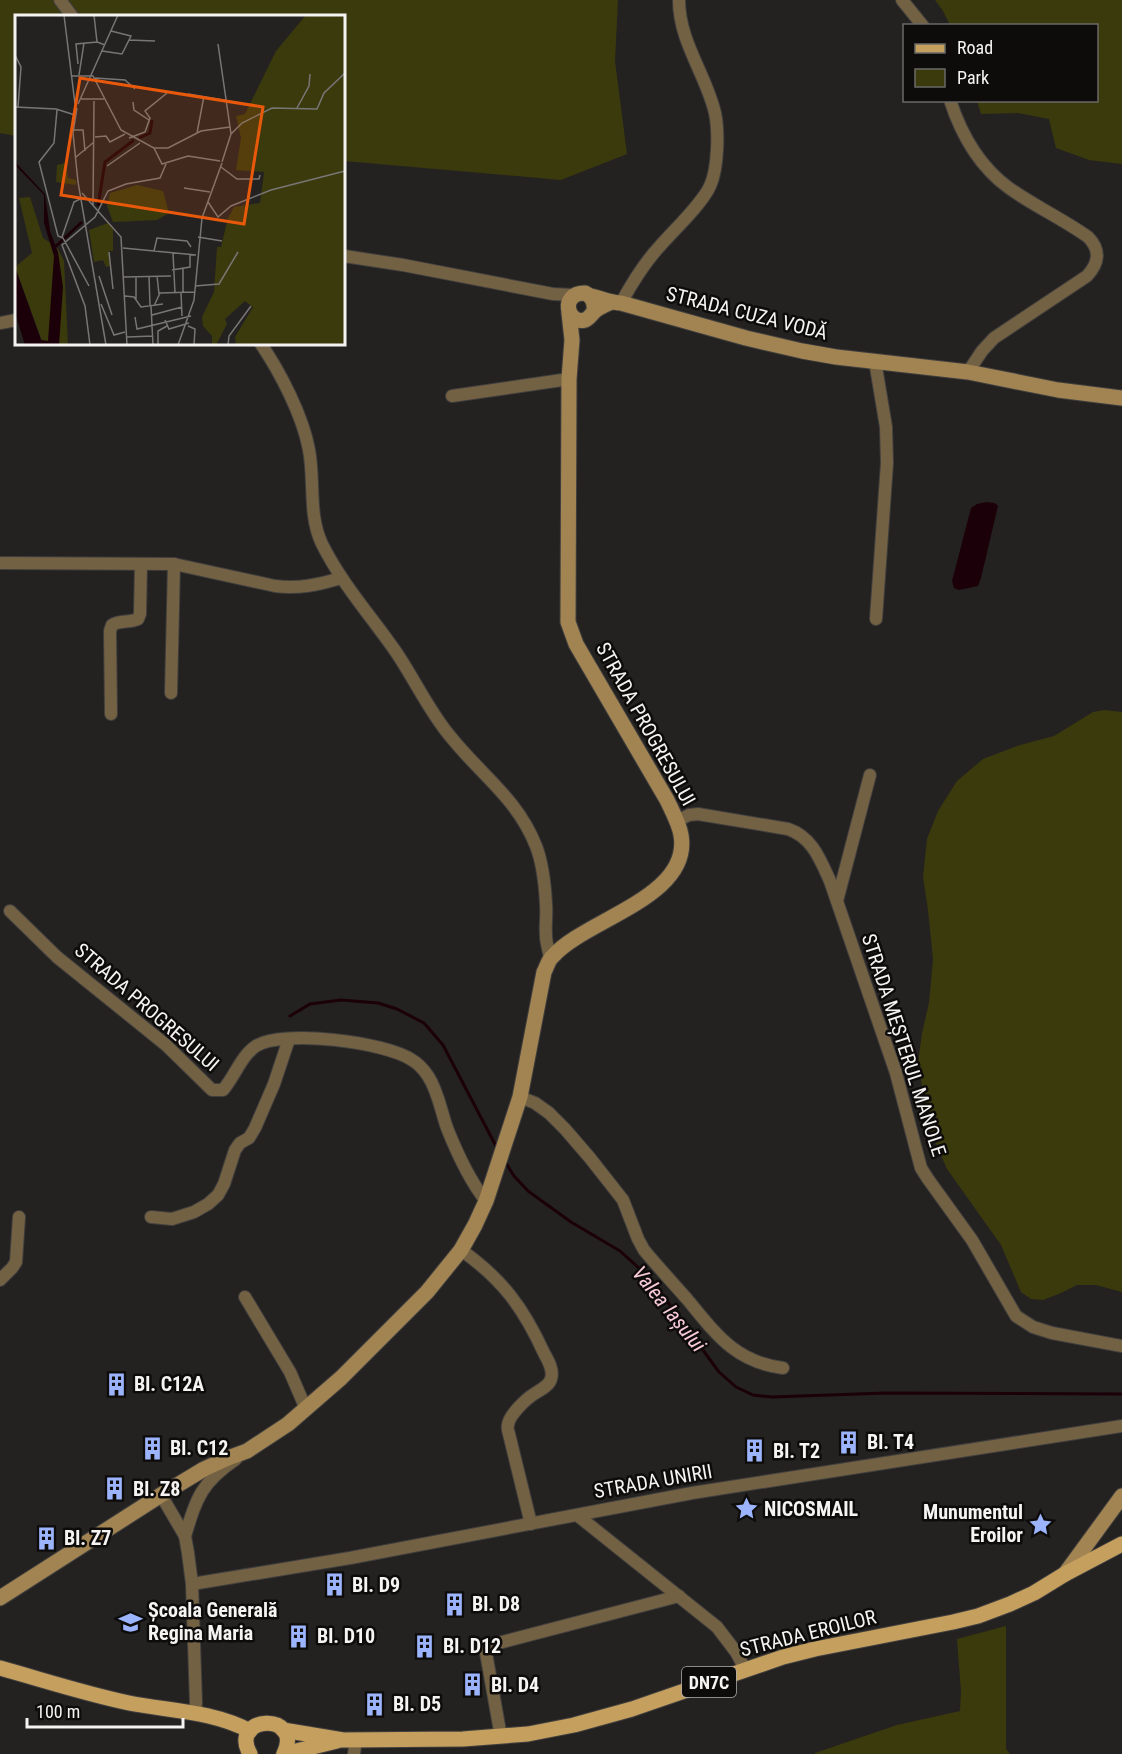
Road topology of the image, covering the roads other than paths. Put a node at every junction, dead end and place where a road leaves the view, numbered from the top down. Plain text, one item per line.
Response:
1 (60, 0) edge
2 (679, 0) edge
3 (902, 0) edge
4 (71, 15) edge
5 (921, 24) edge
6 (951, 102) edge
7 (345, 256) edge
8 (590, 296) junction
9 (615, 303) junction
10 (570, 305) junction
11 (589, 316) junction
12 (15, 320) edge
13 (0, 324) edge
14 (572, 340) junction
15 (262, 345) edge
16 (875, 361) junction
17 (968, 372) junction
18 (569, 379) junction
19 (452, 396) dead end
20 (1122, 398) edge
21 (0, 563) edge
22 (141, 564) junction
23 (174, 564) junction
24 (340, 578) junction
25 (876, 619) dead end
26 (171, 693) dead end
27 (111, 714) dead end
28 (870, 775) dead end
29 (677, 821) junction
30 (837, 901) junction
31 (10, 911) dead end
32 (550, 958) junction
33 (289, 1039) junction
34 (520, 1097) junction
35 (486, 1201) junction
36 (19, 1217) dead end
37 (151, 1217) dead end
38 (460, 1250) junction
39 (0, 1280) edge
40 (245, 1297) dead end
41 (1122, 1346) edge
42 (783, 1368) dead end
43 (306, 1409) junction
44 (1122, 1426) edge
45 (248, 1451) junction
46 (161, 1495) junction
47 (1122, 1496) edge
48 (577, 1515) junction
49 (531, 1524) junction
50 (185, 1536) junction
51 (1121, 1546) edge
52 (1065, 1574) junction
53 (192, 1584) junction
54 (679, 1596) junction
55 (0, 1598) edge
56 (0, 1668) edge
57 (745, 1669) junction
58 (195, 1714) junction
59 (283, 1730) junction
60 (250, 1731) junction
61 (501, 1737) junction
62 (351, 1744) edge
63 (250, 1754) edge
64 (284, 1754) edge

1 - 4 street
2 - 9 street
3 - 5 street
6 - 17 street
7 - 10 street
8 - 9 street, STRADA CUZA VODĂ
8 - 10 street
8 - 11 street
9 - 11 street
9 - 16 street, STRADA CUZA VODĂ
10 - 11 street
10 - 14 street, STRADA PROGRESULUI
11 - 14 street, STRADA PROGRESULUI
12 - 13 street
14 - 18 street, STRADA PROGRESULUI
15 - 24 street
16 - 17 street, STRADA CUZA VODĂ
16 - 25 street
17 - 20 street, STRADA CUZA VODĂ
18 - 19 street
18 - 29 street, STRADA PROGRESULUI
21 - 22 street
22 - 23 street
22 - 27 street
23 - 24 street
23 - 26 street
24 - 32 street
28 - 30 street
29 - 30 street, STRADA MEȘTERUL MANOLE
29 - 32 street, STRADA PROGRESULUI
30 - 41 street, STRADA MEȘTERUL MANOLE
31 - 33 street, STRADA PROGRESULUI
32 - 34 street
33 - 35 street, STRADA PROGRESULUI
33 - 37 street
34 - 35 street
34 - 42 street
35 - 38 street
36 - 39 street
38 - 43 street
38 - 49 street
40 - 43 street
43 - 45 street
44 - 48 street, STRADA UNIRII
45 - 46 street
45 - 50 street
46 - 50 street
46 - 55 street
47 - 52 street, STRADA EROILOR
48 - 49 street, STRADA UNIRII
48 - 54 street
49 - 53 street, STRADA UNIRII
50 - 53 street
51 - 52 main road, DN7C
52 - 57 main road, STRADA EROILOR / DN7C
53 - 58 street
54 - 57 street
54 - 61 street
56 - 58 main road
57 - 61 main road, STRADA EROILOR / DN7C
58 - 60 main road
59 - 60 main road, DN7C
59 - 62 main road, STRADA EROILOR / DN7C
59 - 64 main road
60 - 63 main road
61 - 62 main road, STRADA EROILOR / DN7C
62 - 64 main road

